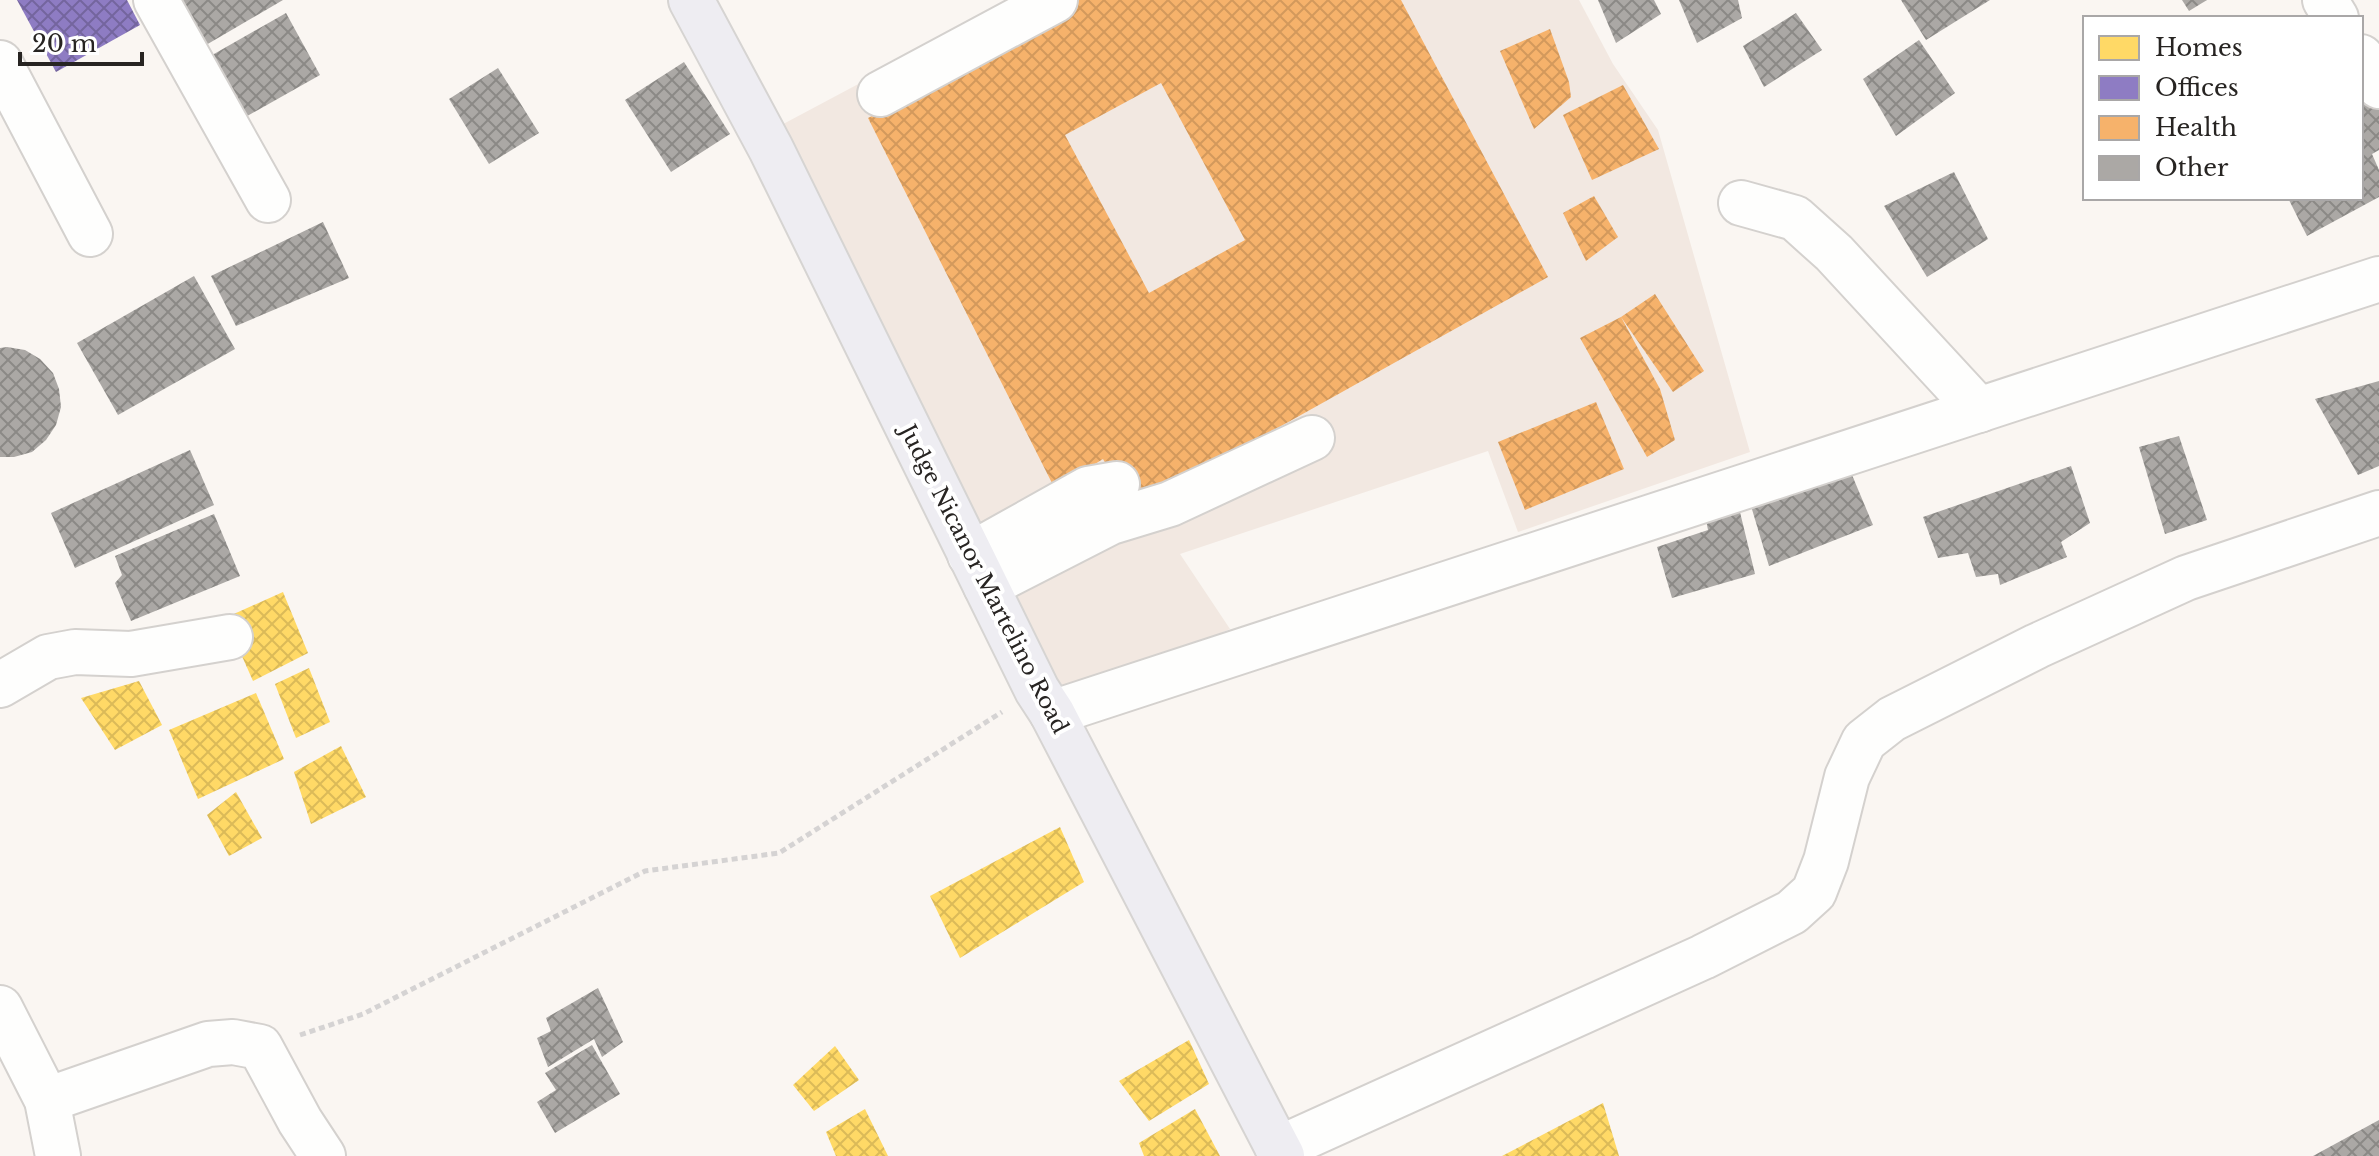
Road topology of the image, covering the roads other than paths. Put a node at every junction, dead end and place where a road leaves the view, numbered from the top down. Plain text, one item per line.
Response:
1 (156, 0) edge
2 (691, 0) edge
3 (1055, 0) edge
4 (2363, 60) edge
5 (0, 63) edge
6 (2379, 86) edge
7 (880, 94) dead end
8 (268, 200) dead end
9 (1741, 203) dead end
10 (90, 234) dead end
11 (2379, 279) edge
12 (1979, 410) junction
13 (1312, 438) dead end
14 (1117, 484) dead end
15 (2379, 513) edge
16 (978, 570) junction
17 (230, 637) dead end
18 (0, 685) edge
19 (1044, 701) junction
20 (0, 1008) edge
21 (47, 1100) junction
22 (1280, 1152) edge
23 (58, 1156) edge
24 (323, 1156) edge

1 - 8 street
2 - 16 main road, Judge Nicanor Martelino Road
3 - 7 street
4 - 6 street
5 - 10 street
9 - 12 street
11 - 12 street
12 - 19 street
13 - 16 street
14 - 16 street
15 - 22 street
16 - 19 main road, Judge Nicanor Martelino Road
17 - 18 street
19 - 22 main road, Judge Nicanor Martelino Road
20 - 21 street
21 - 23 street
21 - 24 street

